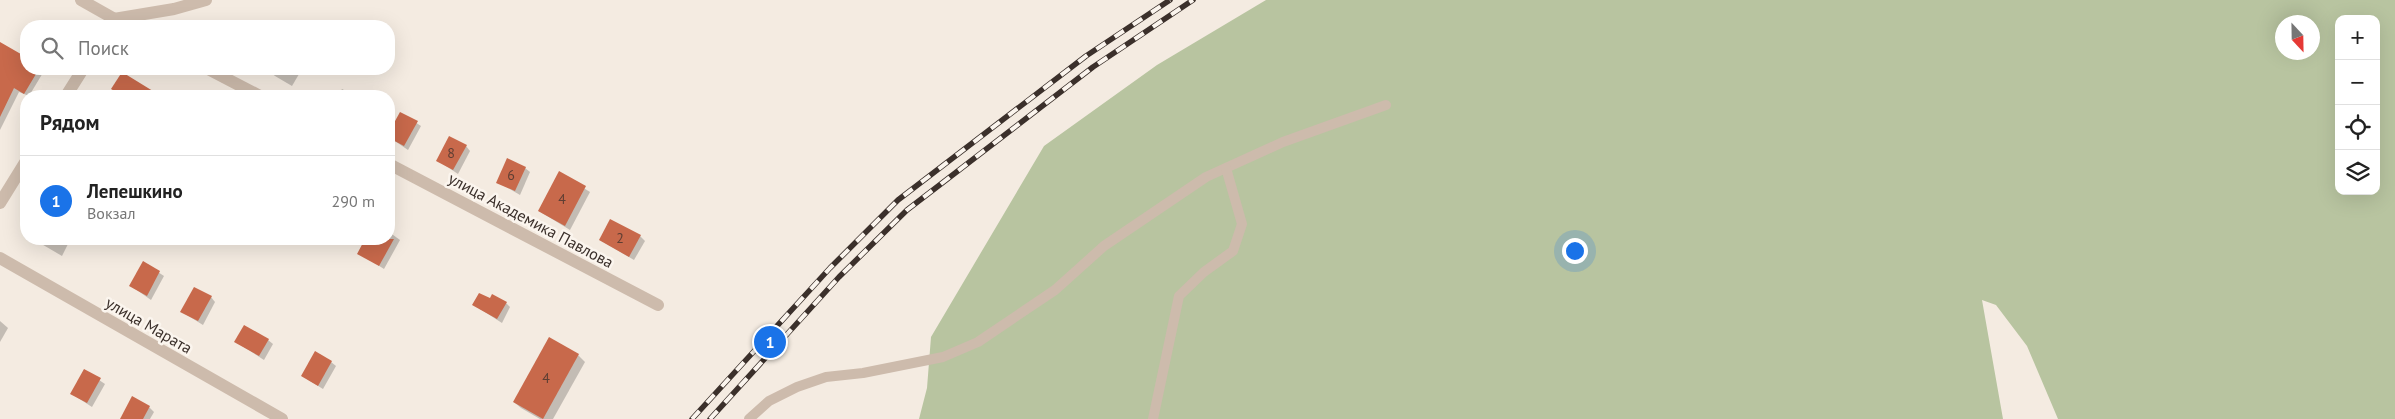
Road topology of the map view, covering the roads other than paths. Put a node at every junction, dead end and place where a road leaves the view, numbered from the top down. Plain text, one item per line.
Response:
1 (81, 0) edge
2 (206, 0) edge
3 (108, 20) edge
4 (125, 20) edge
5 (79, 75) edge
6 (220, 75) edge
7 (70, 90) edge
8 (248, 90) edge
9 (1386, 105) dead end
10 (395, 167) edge
11 (1226, 168) junction
12 (20, 171) edge
13 (0, 203) edge
14 (0, 258) edge
15 (658, 305) dead end
16 (282, 419) edge
17 (749, 419) edge
18 (1153, 419) edge

1 - 3 street
2 - 4 street
5 - 7 street
6 - 8 street
9 - 11 lane
10 - 15 street, улица Академика Павлова
11 - 17 lane
11 - 18 lane
12 - 13 street
14 - 16 street, улица Марата

